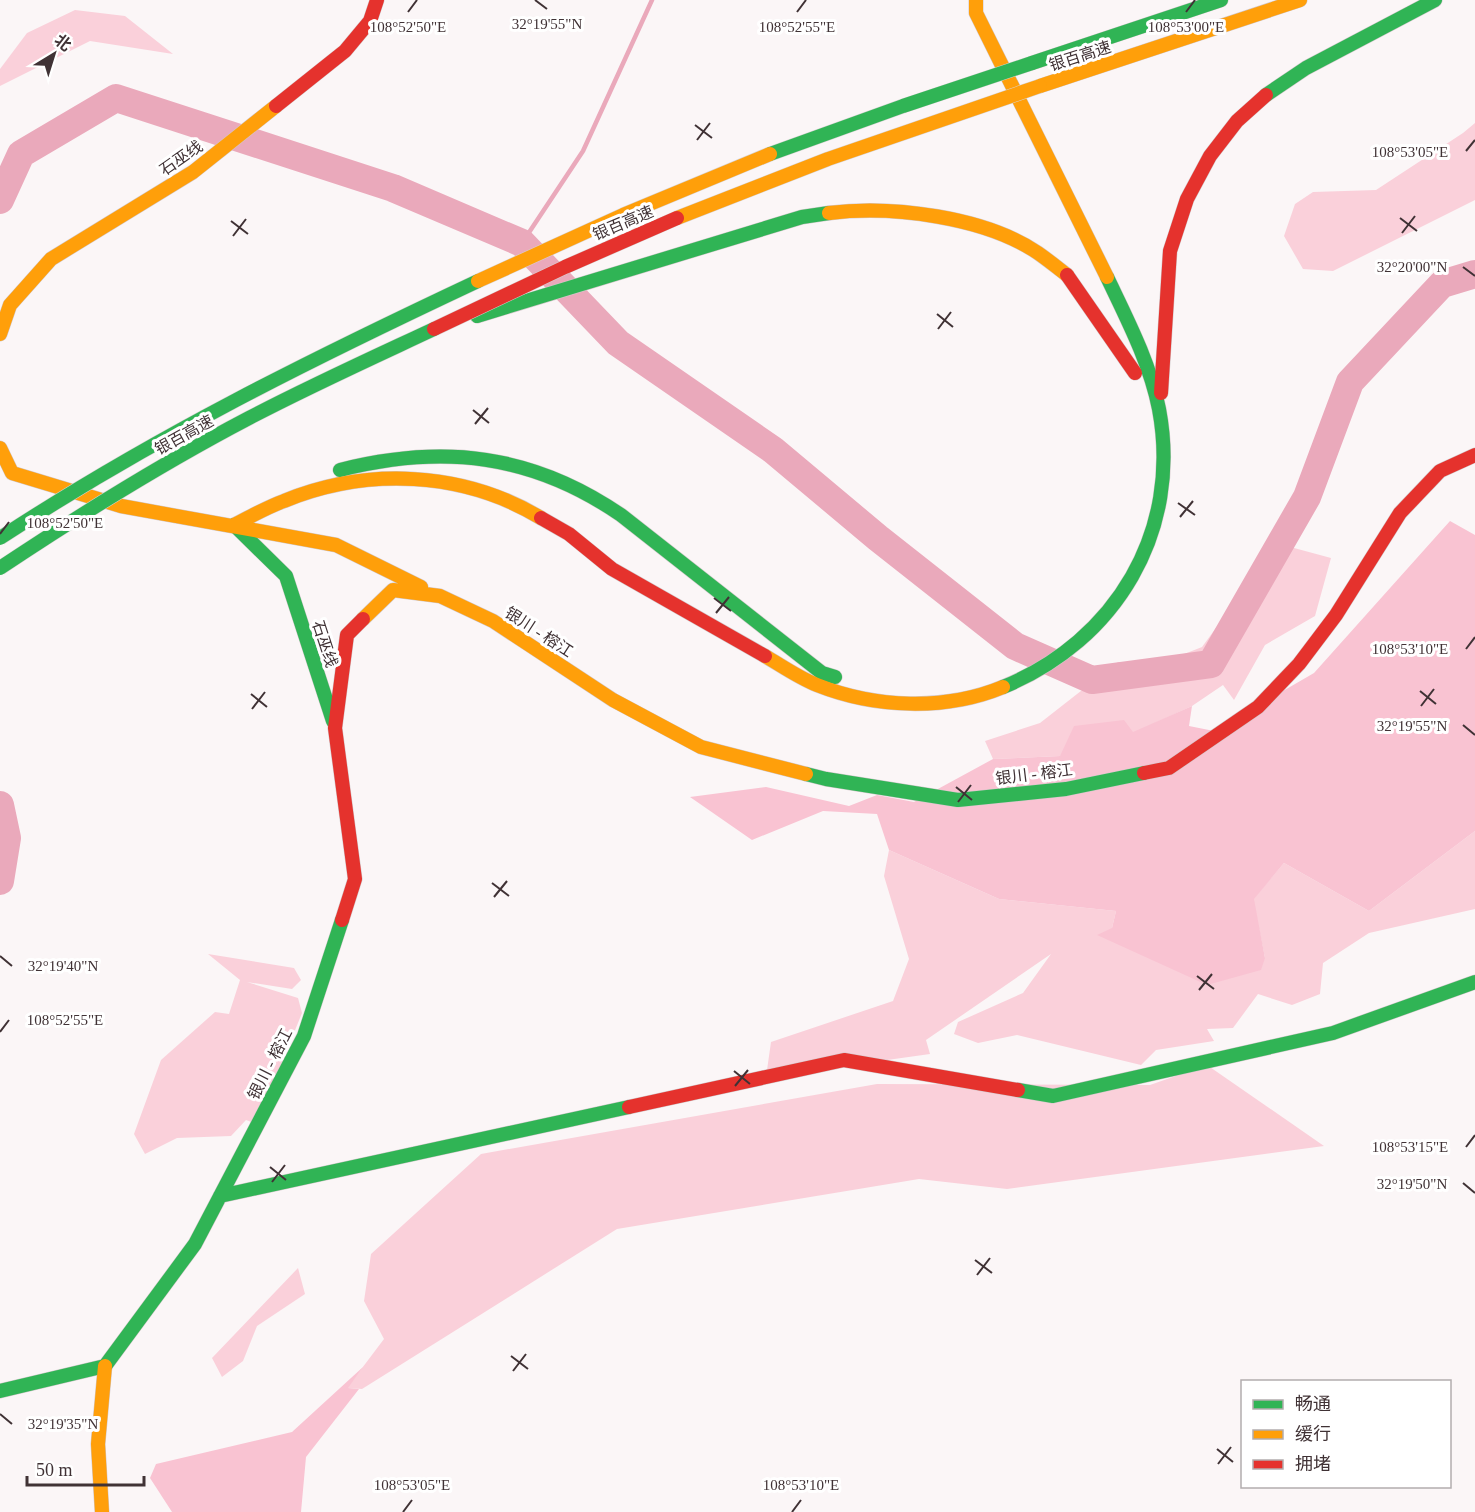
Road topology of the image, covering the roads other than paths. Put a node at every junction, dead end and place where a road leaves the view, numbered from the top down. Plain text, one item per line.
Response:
1 (377, 0) edge
2 (976, 0) edge
3 (1181, 0) edge
4 (1221, 0) edge
5 (1300, 0) edge
6 (1435, 0) edge
7 (978, 48) dead end
8 (1032, 63) junction
9 (1086, 266) dead end
10 (1101, 298) dead end
11 (428, 332) junction
12 (0, 334) edge
13 (1135, 373) junction
14 (1160, 411) junction
15 (0, 448) edge
16 (1475, 454) edge
17 (234, 525) junction
18 (0, 538) edge
19 (0, 568) edge
20 (440, 596) junction
21 (1106, 604) junction
22 (1010, 678) junction
23 (335, 728) junction
24 (1475, 982) edge
25 (220, 1196) junction
26 (105, 1366) junction
27 (0, 1391) edge
28 (102, 1512) edge

1 - 12 main road, 石巫线
2 - 14 main road
3 - 8 main road
4 - 8 main road, 银百高速
5 - 11 main road, 银百高速, bridge
6 - 14 main road
7 - 9 main road
8 - 18 main road, 银百高速, bridge
10 - 13 main road
11 - 13 main road, bridge
11 - 19 main road, 银百高速, bridge
13 - 21 main road
14 - 21 main road
15 - 17 main road
16 - 20 main road, 银川 - 榕江
17 - 20 main road
17 - 22 main road
17 - 22 main road
17 - 23 main road, 石巫线
20 - 23 main road, 银川 - 榕江
21 - 22 main road
23 - 25 main road, 银川 - 榕江
24 - 25 main road
25 - 26 main road, 银川 - 榕江
26 - 27 main road
26 - 28 main road

